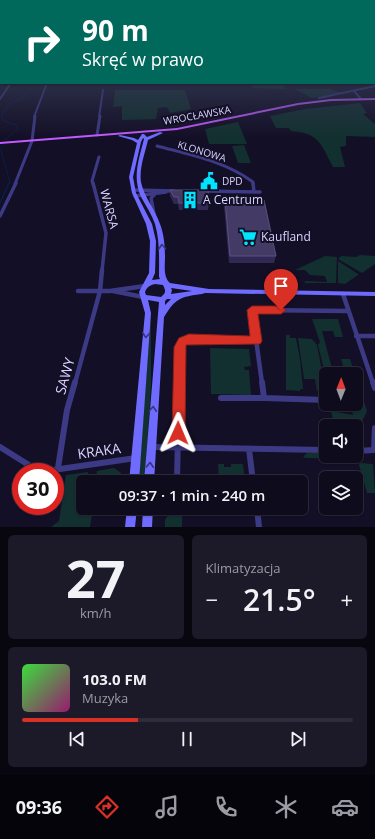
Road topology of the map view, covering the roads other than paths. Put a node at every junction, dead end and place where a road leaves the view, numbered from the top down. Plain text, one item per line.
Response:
1 (7, 89) edge
2 (45, 89) edge
3 (364, 89) edge
4 (102, 90) dead end
5 (354, 91) junction
6 (0, 98) edge
7 (319, 98) dead end
8 (361, 99) junction
9 (375, 100) edge
10 (154, 131) junction
11 (134, 133) junction
12 (97, 135) junction
13 (120, 136) junction
14 (144, 137) junction
15 (70, 138) junction
16 (32, 141) junction
17 (139, 142) junction
18 (0, 143) edge
19 (156, 146) dead end
20 (99, 157) dead end
21 (174, 191) junction
22 (182, 191) edge
23 (198, 191) edge
24 (142, 192) junction
25 (254, 192) junction
26 (260, 192) dead end
27 (134, 193) junction
28 (156, 193) junction
29 (154, 214) junction
30 (0, 216) edge
31 (146, 285) junction
32 (167, 285) junction
33 (78, 291) dead end
34 (100, 291) junction
35 (110, 291) junction
36 (209, 291) junction
37 (343, 294) junction
38 (375, 294) edge
39 (182, 295) junction
40 (143, 297) junction
41 (164, 299) junction
42 (348, 311) junction
43 (159, 320) junction
44 (356, 336) junction
45 (375, 336) edge
46 (256, 341) junction
47 (375, 388) edge
48 (221, 398) dead end
49 (264, 398) junction
50 (319, 400) edge
51 (375, 428) edge
52 (0, 447) edge
53 (151, 448) junction
54 (178, 448) junction
55 (249, 449) junction
56 (319, 450) edge
57 (363, 451) edge
58 (374, 452) edge
59 (136, 458) junction
60 (26, 463) edge
61 (59, 463) edge
62 (64, 467) edge
63 (135, 475) edge
64 (149, 475) edge
65 (177, 475) edge
66 (252, 475) edge
67 (131, 515) edge
68 (148, 515) edge
69 (258, 515) edge
70 (130, 527) edge
71 (147, 527) edge
72 (259, 527) edge

1 - 6 street
2 - 16 street
3 - 5 street
4 - 12 street
5 - 7 street
5 - 8 street
8 - 9 main road, WROCŁAWSKA
8 - 10 main road, WROCŁAWSKA
9 - 14 main road, WROCŁAWSKA
10 - 11 main road, WROCŁAWSKA
10 - 14 street
11 - 12 main road, WROCŁAWSKA
11 - 14 street
12 - 15 main road, WROCŁAWSKA
13 - 14 main road, WROCŁAWSKA
13 - 15 main road, WROCŁAWSKA
13 - 17 street
14 - 17 street
14 - 24 street
15 - 16 main road, WROCŁAWSKA
16 - 18 main road, WROCŁAWSKA
16 - 30 street
17 - 27 street
19 - 25 street, KLONOWA
20 - 34 street, WARSA
21 - 22 street
21 - 24 street
21 - 28 street
23 - 25 street
24 - 27 street
24 - 28 street
24 - 29 street
25 - 26 street
27 - 31 street
28 - 29 street
32 -> 29 street
31 - 32 street
31 - 35 street
31 - 40 street
32 - 36 street
32 - 41 street
33 - 34 street
34 - 35 street
34 - 61 street, SAWY
35 - 40 street
36 - 37 street
36 - 39 street
37 - 38 street
37 - 42 street
39 - 41 street
39 - 43 street
40 - 41 street
40 -> 59 street
41 - 43 street
42 - 44 street
42 - 46 street
53 -> 43 street
44 - 45 street
44 - 47 street
46 - 49 street
46 - 54 street
48 - 49 street
49 - 50 street
51 - 58 street
52 - 60 street, KRAKA
53 - 54 street
64 -> 53 street
54 - 55 street
54 - 65 street
55 - 56 street
55 - 66 street
57 - 58 street
59 - 62 street, KRAKA
59 - 63 street
67 - 70 street
68 - 71 street
69 - 72 street

